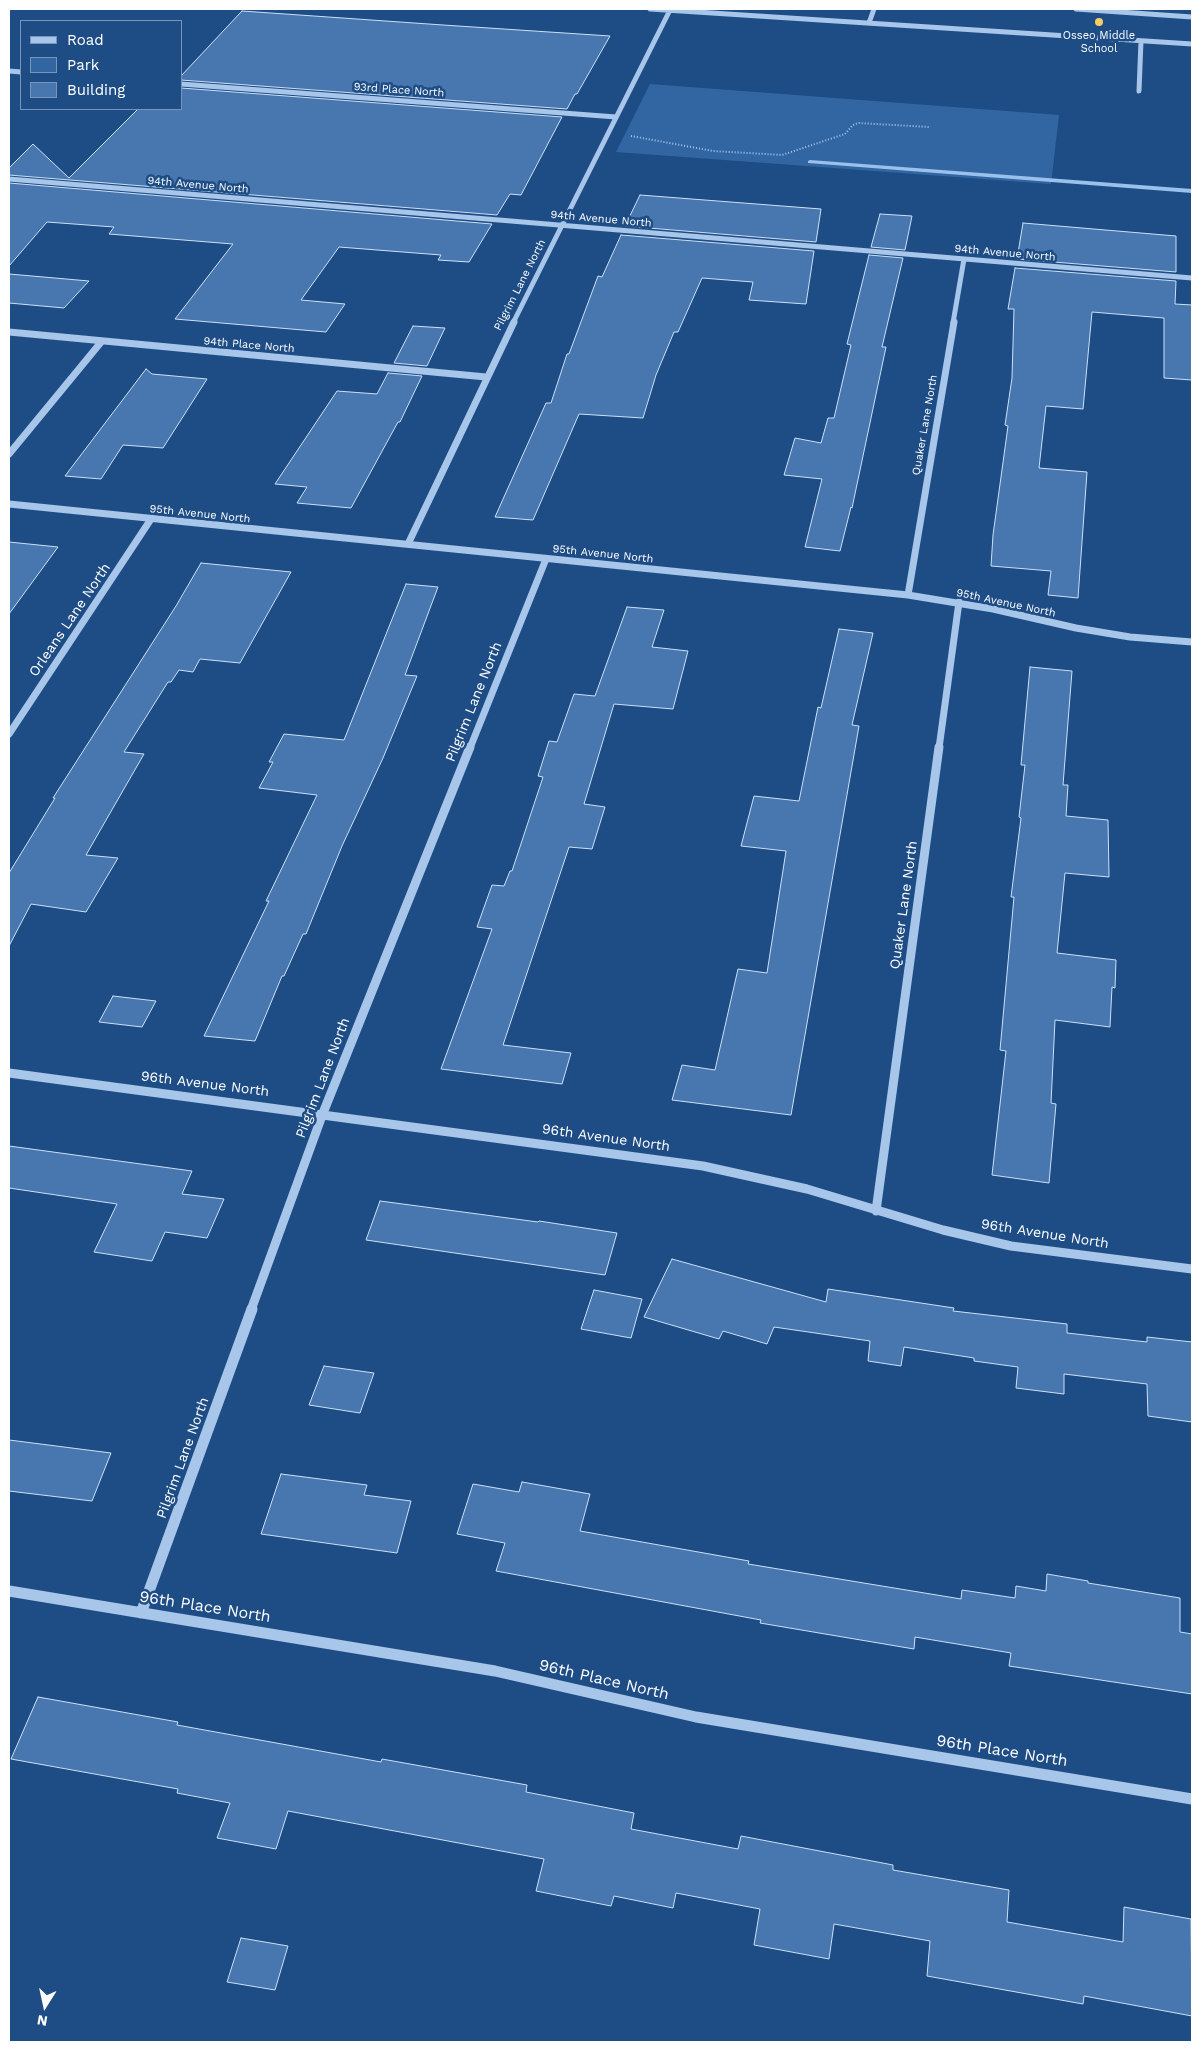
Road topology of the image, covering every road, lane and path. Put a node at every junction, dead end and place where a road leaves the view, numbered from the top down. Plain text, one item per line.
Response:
1 (650, 9) edge
2 (874, 9) edge
3 (1076, 9) edge
4 (670, 10) junction
5 (1192, 17) edge
6 (868, 23) junction
7 (1141, 41) junction
8 (1192, 44) edge
9 (182, 84) edge
10 (1139, 91) dead end
11 (616, 117) junction
12 (929, 127) dead end
13 (608, 134) junction
14 (9, 179) edge
15 (563, 226) junction
16 (964, 259) junction
17 (1192, 278) edge
18 (9, 332) edge
19 (102, 341) junction
20 (486, 377) junction
21 (9, 454) edge
22 (9, 504) edge
23 (151, 519) junction
24 (408, 544) junction
25 (546, 559) junction
26 (908, 595) junction
27 (959, 602) junction
28 (1192, 642) edge
29 (9, 734) edge
30 (9, 1073) edge
31 (323, 1114) junction
32 (876, 1211) junction
33 (1192, 1269) edge
34 (9, 1591) edge
35 (141, 1613) junction
36 (1192, 1799) edge

1 - 4 street
2 - 6 street
3 - 5 street
4 - 6 street
4 - 11 street, Pilgrim Lane North
6 - 7 street
7 - 8 street
7 - 10 street
9 - 11 street, 93rd Place North
11 - 13 street, Pilgrim Lane North
12 - 13 path
13 - 15 street, Pilgrim Lane North
14 - 15 street, 94th Avenue North
15 - 16 street, 94th Avenue North
15 - 20 street, Pilgrim Lane North
16 - 17 street, 94th Avenue North
16 - 26 street, Quaker Lane North
18 - 19 street, 94th Place North
19 - 20 street, 94th Place North
19 - 21 street
20 - 24 street, Pilgrim Lane North
22 - 23 street, 95th Avenue North
23 - 24 street, 95th Avenue North
23 - 29 street, Orleans Lane North
24 - 25 street, 95th Avenue North
25 - 26 street, 95th Avenue North
25 - 31 street, Pilgrim Lane North
26 - 27 street, 95th Avenue North
27 - 28 street, 95th Avenue North
27 - 32 street, Quaker Lane North
30 - 31 street, 96th Avenue North
31 - 32 street, 96th Avenue North
31 - 35 street, Pilgrim Lane North
32 - 33 street, 96th Avenue North
34 - 35 street, 96th Place North
35 - 36 street, 96th Place North

